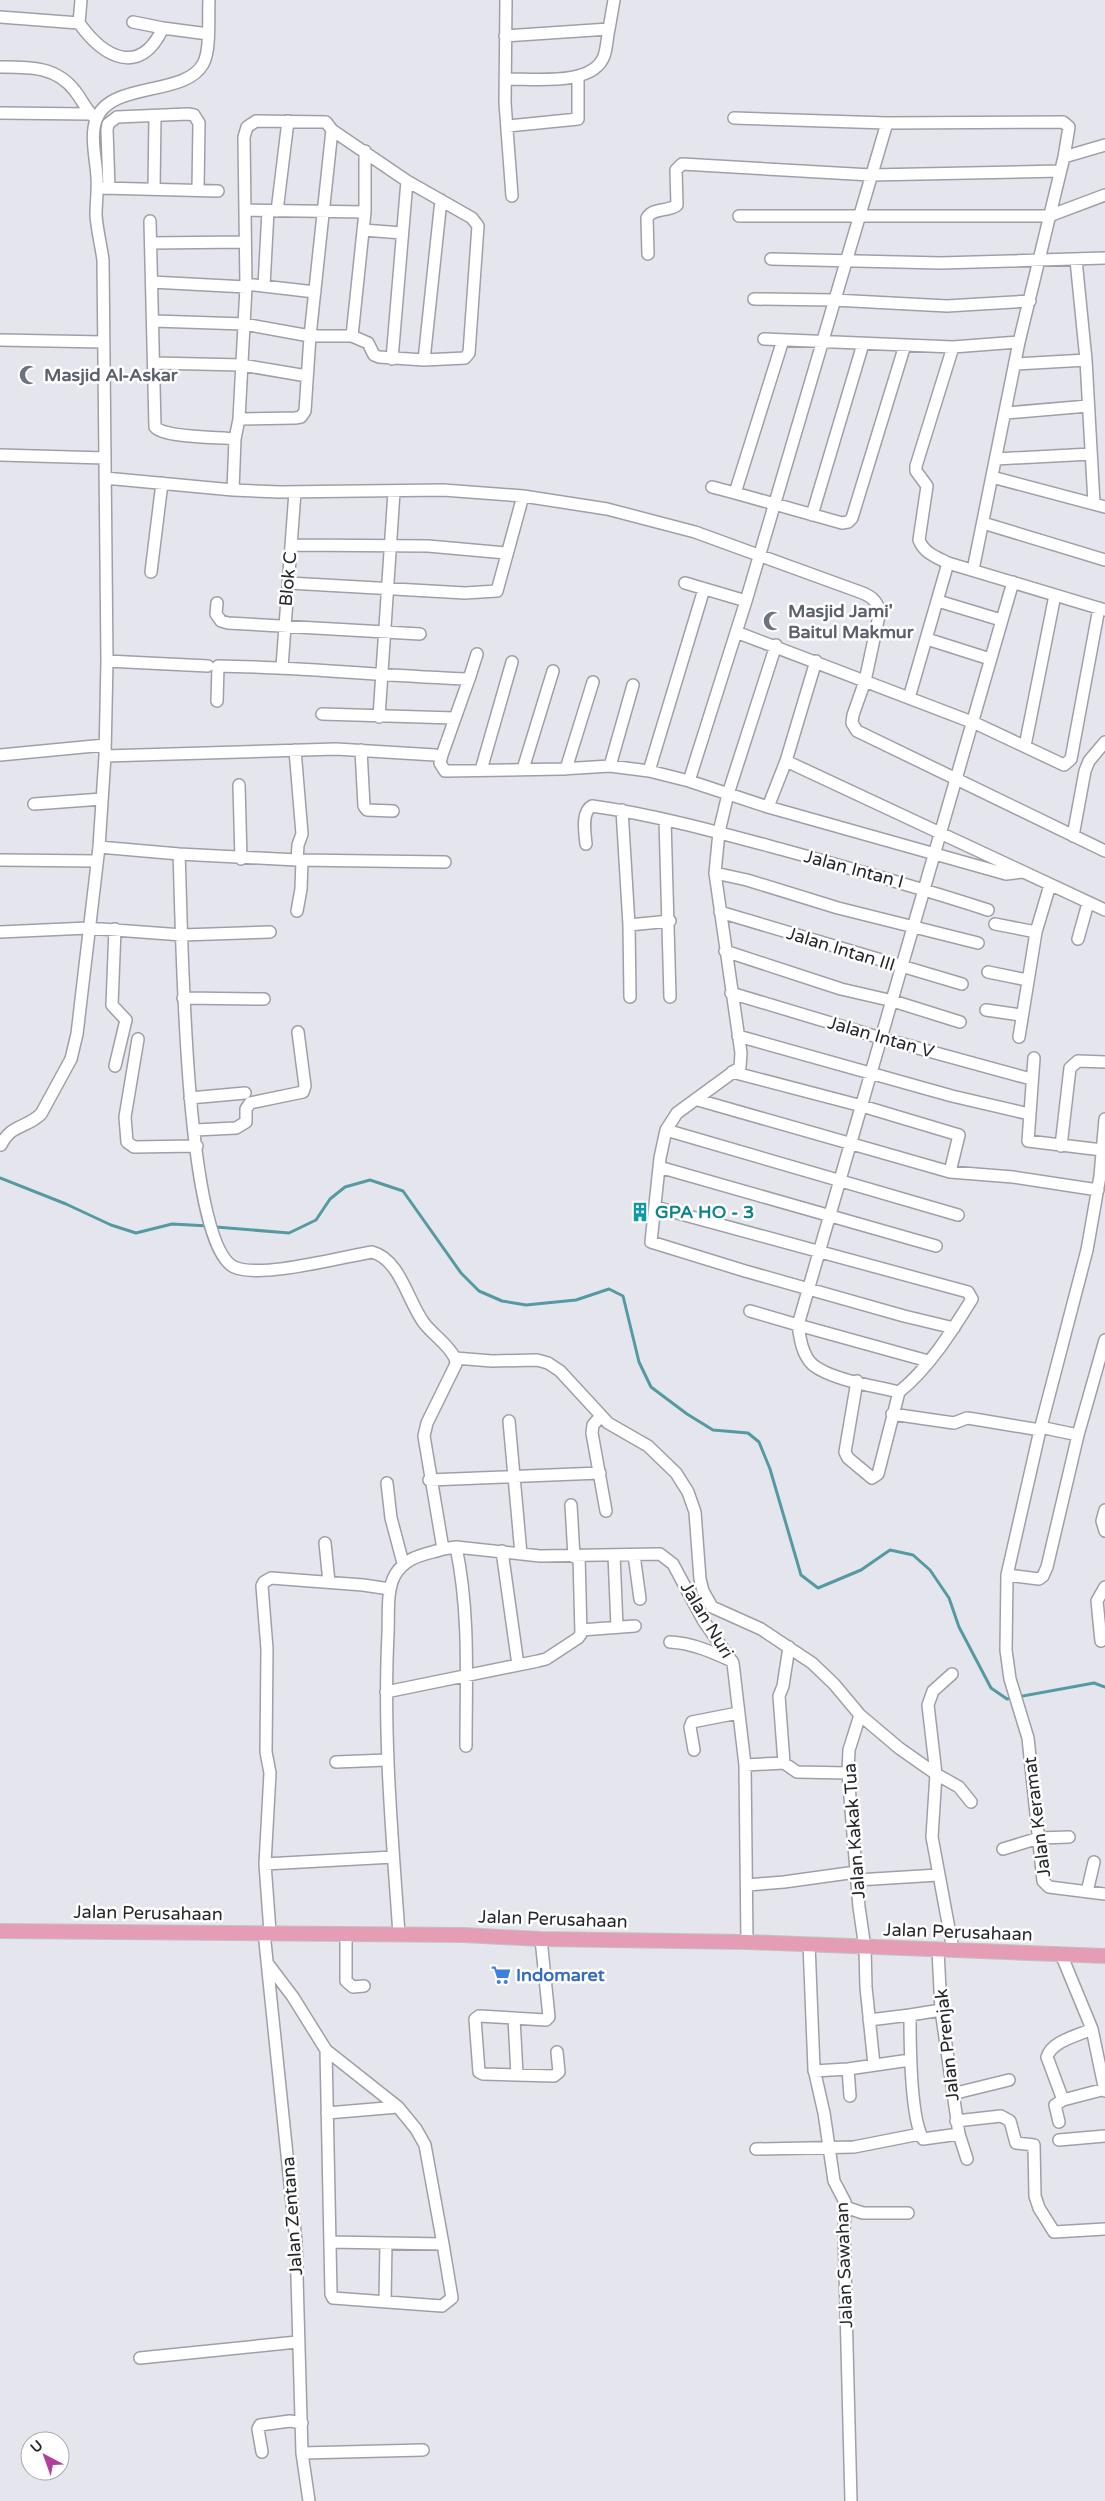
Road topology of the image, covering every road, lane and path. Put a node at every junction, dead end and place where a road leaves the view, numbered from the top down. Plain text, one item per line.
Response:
1 (81, 0) edge
2 (209, 0) edge
3 (506, 0) edge
4 (614, 0) edge
5 (0, 17) edge
6 (133, 22) dead end
7 (79, 23) junction
8 (162, 28) junction
9 (609, 29) junction
10 (208, 34) junction
11 (505, 36) junction
12 (0, 67) edge
13 (578, 78) junction
14 (505, 79) junction
15 (0, 113) edge
16 (155, 116) junction
17 (92, 117) junction
18 (734, 118) dead end
19 (288, 121) junction
20 (887, 123) junction
21 (508, 126) junction
22 (332, 130) junction
23 (1105, 145) edge
24 (365, 151) junction
25 (1064, 157) junction
26 (1060, 171) junction
27 (871, 175) junction
28 (407, 181) junction
29 (104, 188) junction
30 (154, 189) junction
31 (198, 189) junction
32 (218, 191) dead end
33 (1105, 195) edge
34 (512, 196) dead end
35 (441, 200) junction
36 (245, 210) junction
37 (273, 211) junction
38 (322, 212) junction
39 (365, 212) junction
40 (738, 216) dead end
41 (1049, 216) junction
42 (860, 217) junction
43 (150, 221) dead end
44 (363, 230) junction
45 (402, 233) junction
46 (244, 242) junction
47 (151, 243) junction
48 (648, 254) dead end
49 (1105, 258) edge
50 (771, 259) dead end
51 (846, 260) junction
52 (1038, 260) junction
53 (1076, 260) junction
54 (152, 282) junction
55 (246, 285) junction
56 (264, 286) junction
57 (315, 292) junction
58 (754, 299) dead end
59 (834, 300) junction
60 (1030, 301) junction
61 (154, 322) junction
62 (244, 324) junction
63 (310, 336) junction
64 (352, 336) junction
65 (764, 339) dead end
66 (0, 340) edge
67 (783, 340) junction
68 (822, 341) junction
69 (104, 342) junction
70 (1020, 342) junction
71 (863, 344) junction
72 (905, 345) junction
73 (953, 347) junction
74 (392, 359) junction
75 (424, 360) junction
76 (1086, 360) junction
77 (155, 363) junction
78 (1016, 364) junction
79 (242, 365) junction
80 (307, 376) junction
81 (1088, 406) junction
82 (1006, 413) junction
83 (239, 420) junction
84 (234, 439) junction
85 (1091, 454) junction
86 (0, 455) edge
87 (105, 458) junction
88 (996, 459) junction
89 (992, 477) junction
90 (105, 478) junction
91 (162, 483) junction
92 (712, 487) dead end
93 (234, 490) junction
94 (295, 492) junction
95 (394, 492) junction
96 (735, 493) junction
97 (523, 496) junction
98 (1094, 503) junction
99 (773, 504) junction
100 (1105, 507) edge
101 (812, 515) junction
102 (983, 523) junction
103 (291, 545) junction
104 (390, 546) junction
105 (506, 553) junction
106 (759, 555) junction
107 (1105, 560) edge
108 (948, 563) junction
109 (973, 570) junction
110 (151, 572) dead end
111 (1013, 582) junction
112 (289, 583) junction
113 (685, 583) dead end
114 (387, 589) junction
115 (704, 589) junction
116 (1055, 595) junction
117 (746, 601) junction
118 (938, 601) junction
119 (217, 603) dead end
120 (1102, 609) edge
121 (1001, 620) junction
122 (285, 625) junction
123 (385, 632) junction
124 (736, 632) junction
125 (420, 634) dead end
126 (927, 639) junction
127 (776, 645) junction
128 (477, 654) dead end
129 (990, 659) junction
130 (107, 661) junction
131 (816, 661) junction
132 (512, 662) dead end
133 (208, 666) dead end
134 (282, 667) junction
135 (553, 670) dead end
136 (382, 676) junction
137 (468, 680) junction
138 (865, 681) junction
139 (593, 682) dead end
140 (633, 685) dead end
141 (909, 698) junction
142 (217, 701) dead end
143 (322, 714) dead end
144 (379, 716) junction
145 (454, 718) junction
146 (971, 723) junction
147 (1105, 742) edge
148 (1025, 746) junction
149 (295, 750) junction
150 (361, 750) junction
151 (106, 751) junction
152 (0, 755) edge
153 (435, 755) dead end
154 (786, 761) junction
155 (610, 766) junction
156 (566, 769) junction
157 (481, 770) junction
158 (523, 770) junction
159 (649, 771) junction
160 (956, 780) junction
161 (690, 781) junction
162 (239, 785) dead end
163 (728, 794) junction
164 (102, 800) junction
165 (34, 804) dead end
166 (768, 807) junction
167 (622, 810) junction
168 (393, 811) dead end
169 (665, 820) junction
170 (718, 832) junction
171 (942, 832) junction
172 (1073, 836) junction
173 (586, 844) dead end
174 (99, 847) junction
175 (1105, 851) edge
176 (934, 853) junction
177 (179, 854) junction
178 (241, 859) junction
179 (0, 860) edge
180 (299, 860) junction
181 (97, 861) junction
182 (445, 862) dead end
183 (1024, 872) junction
184 (715, 873) junction
185 (1050, 885) junction
186 (924, 889) junction
187 (1088, 903) junction
188 (988, 910) dead end
189 (1105, 910) edge
190 (297, 911) dead end
191 (720, 912) junction
192 (670, 921) junction
193 (995, 924) dead end
194 (629, 925) junction
195 (88, 928) junction
196 (913, 928) junction
197 (115, 930) junction
198 (0, 932) edge
199 (270, 932) dead end
200 (1036, 932) junction
201 (182, 935) junction
202 (1078, 939) dead end
203 (978, 943) dead end
204 (725, 951) junction
205 (901, 967) junction
206 (988, 972) dead end
207 (1027, 980) junction
208 (962, 984) dead end
209 (731, 993) junction
210 (630, 997) dead end
211 (670, 997) dead end
212 (183, 998) junction
213 (264, 999) dead end
214 (893, 1000) junction
215 (986, 1010) dead end
216 (1021, 1015) junction
217 (960, 1022) dead end
218 (298, 1032) dead end
219 (738, 1036) junction
220 (1019, 1036) dead end
221 (881, 1038) junction
222 (138, 1039) dead end
223 (1034, 1058) dead end
224 (1105, 1062) edge
225 (115, 1066) dead end
226 (732, 1072) junction
227 (872, 1072) junction
228 (1032, 1079) junction
229 (245, 1093) dead end
230 (190, 1098) junction
231 (698, 1100) junction
232 (862, 1106) junction
233 (1029, 1114) junction
234 (1105, 1119) edge
235 (195, 1130) junction
236 (666, 1130) junction
237 (850, 1144) junction
238 (2, 1145) dead end
239 (197, 1146) junction
240 (1061, 1146) junction
241 (1102, 1150) junction
242 (659, 1167) junction
243 (950, 1172) junction
244 (1103, 1176) edge
245 (840, 1182) junction
246 (1098, 1190) junction
247 (655, 1207) junction
248 (830, 1215) junction
249 (958, 1215) dead end
250 (936, 1246) dead end
251 (821, 1251) junction
252 (808, 1288) junction
253 (750, 1312) dead end
254 (798, 1325) junction
255 (954, 1328) junction
256 (1105, 1340) edge
257 (455, 1358) junction
258 (928, 1361) junction
259 (857, 1381) junction
260 (899, 1392) junction
261 (892, 1414) junction
262 (600, 1418) junction
263 (509, 1421) dead end
264 (1040, 1429) junction
265 (1078, 1435) junction
266 (600, 1473) junction
267 (514, 1477) junction
268 (429, 1480) junction
269 (387, 1483) dead end
270 (571, 1506) dead end
271 (1105, 1510) edge
272 (606, 1511) dead end
273 (1105, 1531) edge
274 (325, 1544) dead end
275 (456, 1548) junction
276 (443, 1549) junction
277 (502, 1551) junction
278 (521, 1554) junction
279 (614, 1555) junction
280 (634, 1555) junction
281 (576, 1556) junction
282 (404, 1562) junction
283 (1008, 1575) junction
284 (329, 1582) junction
285 (1105, 1587) edge
286 (390, 1589) junction
287 (698, 1594) junction
288 (640, 1599) dead end
289 (635, 1626) dead end
290 (617, 1627) junction
291 (580, 1630) junction
292 (670, 1642) dead end
293 (1104, 1643) edge
294 (789, 1647) junction
295 (732, 1661) junction
296 (518, 1665) junction
297 (952, 1674) dead end
298 (466, 1675) junction
299 (386, 1692) junction
300 (738, 1713) junction
301 (860, 1715) junction
302 (466, 1746) dead end
303 (694, 1750) dead end
304 (387, 1760) junction
305 (336, 1762) dead end
306 (784, 1763) junction
307 (745, 1765) junction
308 (848, 1774) junction
309 (936, 1774) junction
310 (971, 1802) dead end
311 (1069, 1837) dead end
312 (1039, 1838) junction
313 (1003, 1849) dead end
314 (393, 1858) junction
315 (1094, 1862) dead end
316 (265, 1864) junction
317 (938, 1874) junction
318 (857, 1876) junction
319 (747, 1885) junction
320 (1087, 1892) junction
321 (1105, 1894) edge
322 (0, 1931) edge
323 (267, 1932) junction
324 (346, 1934) junction
325 (399, 1934) junction
326 (541, 1939) junction
327 (747, 1942) junction
328 (809, 1944) junction
329 (865, 1948) junction
330 (945, 1950) junction
331 (1061, 1954) junction
332 (1105, 1956) edge
333 (266, 1962) junction
334 (364, 1986) dead end
335 (941, 2010) junction
336 (910, 2015) junction
337 (514, 2018) junction
338 (870, 2020) junction
339 (1092, 2029) junction
340 (326, 2050) junction
341 (557, 2052) dead end
342 (910, 2060) junction
343 (874, 2065) junction
344 (848, 2069) junction
345 (814, 2071) junction
346 (517, 2076) junction
347 (1010, 2080) dead end
348 (1105, 2090) edge
349 (952, 2094) junction
350 (850, 2096) dead end
351 (1062, 2100) junction
352 (398, 2107) junction
353 (327, 2114) junction
354 (956, 2121) junction
355 (1059, 2122) dead end
356 (920, 2134) junction
357 (956, 2134) junction
358 (1105, 2136) edge
359 (1059, 2140) dead end
360 (756, 2148) dead end
361 (830, 2149) junction
362 (967, 2159) dead end
363 (846, 2207) junction
364 (908, 2213) dead end
365 (1105, 2229) edge
366 (330, 2242) junction
367 (386, 2242) junction
368 (444, 2244) junction
369 (385, 2302) junction
370 (298, 2342) junction
371 (140, 2358) dead end
372 (302, 2423) junction
373 (424, 2450) dead end
374 (262, 2452) dead end
375 (302, 2453) junction
376 (309, 2501) edge
377 (851, 2501) edge

1 - 7 street
2 - 10 street
3 - 11 street
4 - 9 street
5 - 7 street
6 - 8 street
7 - 8 street
8 - 10 street
9 - 11 street
9 - 13 street
10 - 17 street
11 - 14 street
12 - 17 street
13 - 14 street
13 - 21 street
14 - 21 street
15 - 17 street
16 - 29 street
16 - 30 street
16 - 31 street
17 - 29 street
18 - 20 street
19 - 22 street
19 - 36 street
19 - 37 street
20 - 25 street
20 - 27 street
21 - 34 street
22 - 24 street
22 - 38 street
23 - 25 street
24 - 28 street
24 - 39 street
25 - 26 street
26 - 27 street
26 - 41 street
27 - 42 street
27 - 48 street
28 - 35 street
28 - 45 street
29 - 30 street
29 - 69 street
30 - 31 street
31 - 32 street
33 - 41 street
35 - 75 street
35 - 75 street
36 - 37 street
36 - 46 street
37 - 38 street
37 - 56 street
38 - 39 street
38 - 57 street
39 - 44 street
40 - 42 street
41 - 42 street
41 - 52 street
42 - 51 street
43 - 47 street
44 - 45 street
44 - 64 street
45 - 74 street
46 - 47 street
46 - 55 street
47 - 54 street
49 - 53 street
50 - 51 street
51 - 52 street
51 - 59 street
52 - 53 street
52 - 60 street
53 - 76 street
54 - 55 street
54 - 61 street
55 - 56 street
55 - 62 street
56 - 57 street
57 - 63 street
58 - 59 street
59 - 60 street
59 - 68 street
60 - 70 street
61 - 62 street
61 - 77 street
62 - 63 street
62 - 79 street
63 - 64 street
63 - 80 street
64 - 74 street
65 - 67 street
66 - 69 street
67 - 68 street
67 - 96 street
68 - 71 street
68 - 99 street
69 - 87 street
70 - 73 street
70 - 78 street
71 - 72 street
71 - 101 street
72 - 73 street
72 - 101 street
73 - 108 street
74 - 75 street
76 - 78 street
76 - 81 street
77 - 79 street
77 - 84 street
78 - 82 street
79 - 80 street
79 - 83 street
80 - 83 street
81 - 82 street
81 - 85 street
82 - 88 street
83 - 84 street
84 - 93 street
85 - 88 street
85 - 98 street
86 - 87 street
87 - 90 street
88 - 89 street
89 - 98 street
89 - 102 street
90 - 91 street
90 - 130 street
91 - 93 street
91 - 110 street
92 - 96 street
93 - 94 street
94 - 95 street
94 - 103 street, Blok C
95 - 97 street
95 - 104 street
96 - 99 street
97 - 105 street
97 - 106 street
98 - 100 street
99 - 101 street
99 - 106 street
102 - 107 street
102 - 109 street
103 - 104 street
103 - 112 street, Blok C
104 - 105 street
104 - 114 street
105 - 114 street
106 - 117 street
106 - 138 street
108 - 109 street
108 - 118 street
109 - 111 street
111 - 116 street
111 - 121 street
112 - 114 street
112 - 122 street, Blok C
113 - 115 street
114 - 123 street
115 - 117 street
115 - 159 street
116 - 120 street
116 - 148 street
117 - 124 street
118 - 121 street
118 - 126 street
119 - 122 street
120 - 148 street
121 - 129 street
122 - 123 street
122 - 134 street, Blok C
123 - 125 street
123 - 136 street
124 - 127 street
124 - 161 street
126 - 129 street
126 - 141 street
127 - 131 street
127 - 163 street
128 - 137 street
129 - 146 street
130 - 133 street
130 - 151 street
131 - 138 street
131 - 154 street
132 - 157 street
134 - 136 street
134 - 142 street
135 - 158 street
136 - 137 street
136 - 144 street
137 - 145 street
138 - 141 street
138 - 160 street
139 - 156 street
140 - 155 street
141 - 146 street
143 - 144 street
144 - 145 street
145 - 157 street
146 - 148 street
146 - 160 street
147 - 172 street
149 - 150 street
149 - 151 street
149 - 180 street
150 - 153 street
150 - 168 street
151 - 152 street
151 - 164 street
154 - 166 street
154 - 171 street
155 - 156 street
155 - 159 street
156 - 158 street
157 - 158 street
159 - 161 street
160 - 171 street
160 - 172 street
161 - 163 street
162 - 178 street
163 - 166 street
163 - 170 street
164 - 165 street
164 - 174 street
166 - 176 street
167 - 169 street, Jalan Intan I
167 - 173 street, Jalan Intan I
167 - 194 street
169 - 170 street, Jalan Intan I
169 - 192 street
170 - 184 street
170 - 186 street, Jalan Intan I
171 - 176 street
171 - 183 street
172 - 175 street
174 - 177 street
174 - 181 street
176 - 183 street
176 - 186 street
177 - 178 street
177 - 201 street
178 - 180 street
179 - 181 street
180 - 182 street
180 - 190 street
181 - 195 street
183 - 185 street
184 - 191 street
184 - 196 street
185 - 187 street
185 - 200 street
186 - 188 street, Jalan Intan I
186 - 196 street
187 - 189 street
187 - 202 street
191 - 204 street
191 - 205 street, Jalan Intan III
192 - 194 street
192 - 211 street
193 - 200 street
194 - 210 street
195 - 197 street
195 - 198 street
195 - 238 street
196 - 203 street
196 - 205 street
197 - 201 street
197 - 225 street
199 - 201 street
200 - 207 street
201 - 212 street
204 - 209 street
204 - 214 street
205 - 208 street, Jalan Intan III
205 - 214 street
206 - 207 street
207 - 216 street
209 - 219 street
209 - 221 street, Jalan Intan V
212 - 213 street
212 - 230 street
214 - 217 street
214 - 221 street
215 - 216 street
216 - 220 street
218 - 235 street
219 - 226 street
219 - 227 street
221 - 227 street
221 - 228 street, Jalan Intan V
222 - 239 street
223 - 228 street
224 - 240 street
226 - 231 street
226 - 232 street
227 - 232 street
227 - 233 street
228 - 233 street
229 - 230 street
230 - 235 street
231 - 236 street
231 - 237 street
232 - 237 street
232 - 243 street
233 - 240 street
234 - 241 street, Jalan Keramat
235 - 239 street
236 - 242 street
236 - 245 street
237 - 243 street
237 - 245 street
239 - 257 street
240 - 241 street
241 - 244 street, Jalan Keramat
242 - 247 street
242 - 248 street
243 - 246 street
244 - 246 street, Jalan Keramat
245 - 248 street
245 - 249 street
246 - 264 street, Jalan Keramat
247 - 251 street
247 - 252 street
248 - 250 street
248 - 251 street
251 - 252 street
251 - 255 street
252 - 254 street
252 - 255 street
253 - 254 street
254 - 258 street
254 - 259 street
255 - 258 street
256 - 265 street
257 - 262 street
257 - 268 street
258 - 260 street
259 - 260 street
259 - 261 street
260 - 261 street
261 - 264 street
262 - 266 street
262 - 287 street
263 - 267 street
264 - 265 street
264 - 283 street, Jalan Keramat
265 - 283 street
266 - 267 street
266 - 272 street
267 - 268 street
267 - 278 street
268 - 276 street
269 - 282 street
270 - 281 street
271 - 273 street
274 - 284 street
275 - 276 street, Jalan Nuri
275 - 277 street, Jalan Nuri
275 - 298 street
276 - 282 street, Jalan Nuri
277 - 278 street, Jalan Nuri
277 - 296 street
278 - 281 street, Jalan Nuri
279 - 280 street, Jalan Nuri
279 - 281 street, Jalan Nuri
279 - 290 street
280 - 287 street, Jalan Nuri
280 - 288 street
281 - 291 street
282 - 286 street
283 - 312 street, Jalan Keramat
284 - 286 street
284 - 316 street, Jalan Zentana
285 - 293 street
286 - 299 street
287 - 294 street
287 - 295 street, Jalan Nuri
289 - 290 street
290 - 291 street
291 - 296 street
292 - 295 street
294 - 301 street
294 - 306 street
295 - 300 street, Jalan Nuri
296 - 298 street
297 - 309 street, Jalan Prenjak
298 - 299 street
298 - 302 street
299 - 304 street
300 - 303 street
300 - 307 street, Jalan Nuri
301 - 308 street, Jalan Kakak Tua
301 - 309 street
304 - 305 street
304 - 314 street
306 - 307 street
306 - 308 street
307 - 319 street, Jalan Nuri
308 - 318 street, Jalan Kakak Tua
309 - 310 street
309 - 317 street, Jalan Prenjak
311 - 312 street
312 - 313 street
312 - 320 street, Jalan Keramat
314 - 316 street
314 - 325 street
315 - 320 street
316 - 323 street, Jalan Zentana
317 - 318 street
317 - 330 street, Jalan Prenjak
318 - 319 street
318 - 329 street, Jalan Kakak Tua
319 - 327 street, Jalan Nuri
320 - 321 street, Jalan Keramat
322 - 323 main road, Jalan Perusahaan
323 - 324 main road, Jalan Perusahaan
323 - 333 street, Jalan Zentana
324 - 325 main road, Jalan Perusahaan
324 - 334 street
325 - 326 main road, Jalan Perusahaan
326 - 327 main road, Jalan Perusahaan
326 - 337 street
327 - 328 main road, Jalan Perusahaan
328 - 329 main road, Jalan Perusahaan
328 - 345 street, Jalan Sawahan
329 - 330 main road, Jalan Perusahaan
329 - 338 street, Jalan Kakak Tua
330 - 331 main road, Jalan Perusahaan
330 - 335 street, Jalan Prenjak
331 - 332 main road, Jalan Perusahaan
331 - 339 street
333 - 340 street
333 - 370 street, Jalan Zentana
335 - 336 street
335 - 349 street, Jalan Prenjak
336 - 338 street
336 - 342 street
337 - 346 street
337 - 346 street
338 - 343 street, Jalan Kakak Tua
339 - 348 street
339 - 351 street
340 - 352 street
340 - 353 street
341 - 346 street
342 - 343 street
342 - 356 street
343 - 344 street
344 - 345 street
344 - 350 street
345 - 361 street, Jalan Sawahan
347 - 349 street
348 - 351 street
349 - 354 street, Jalan Prenjak
351 - 355 street
352 - 353 street
352 - 368 street
353 - 366 street
354 - 357 street, Jalan Prenjak
354 - 365 street
356 - 357 street
356 - 361 street
357 - 362 street, Jalan Prenjak
358 - 359 street
360 - 361 street
361 - 363 street, Jalan Sawahan
363 - 364 street
363 - 377 street, Jalan Sawahan
366 - 367 street
366 - 369 street
367 - 368 street
367 - 369 street
368 - 369 street
370 - 371 street
370 - 372 street, Jalan Zentana
372 - 374 street
372 - 375 street, Jalan Zentana
373 - 375 street
375 - 376 street, Jalan Zentana

